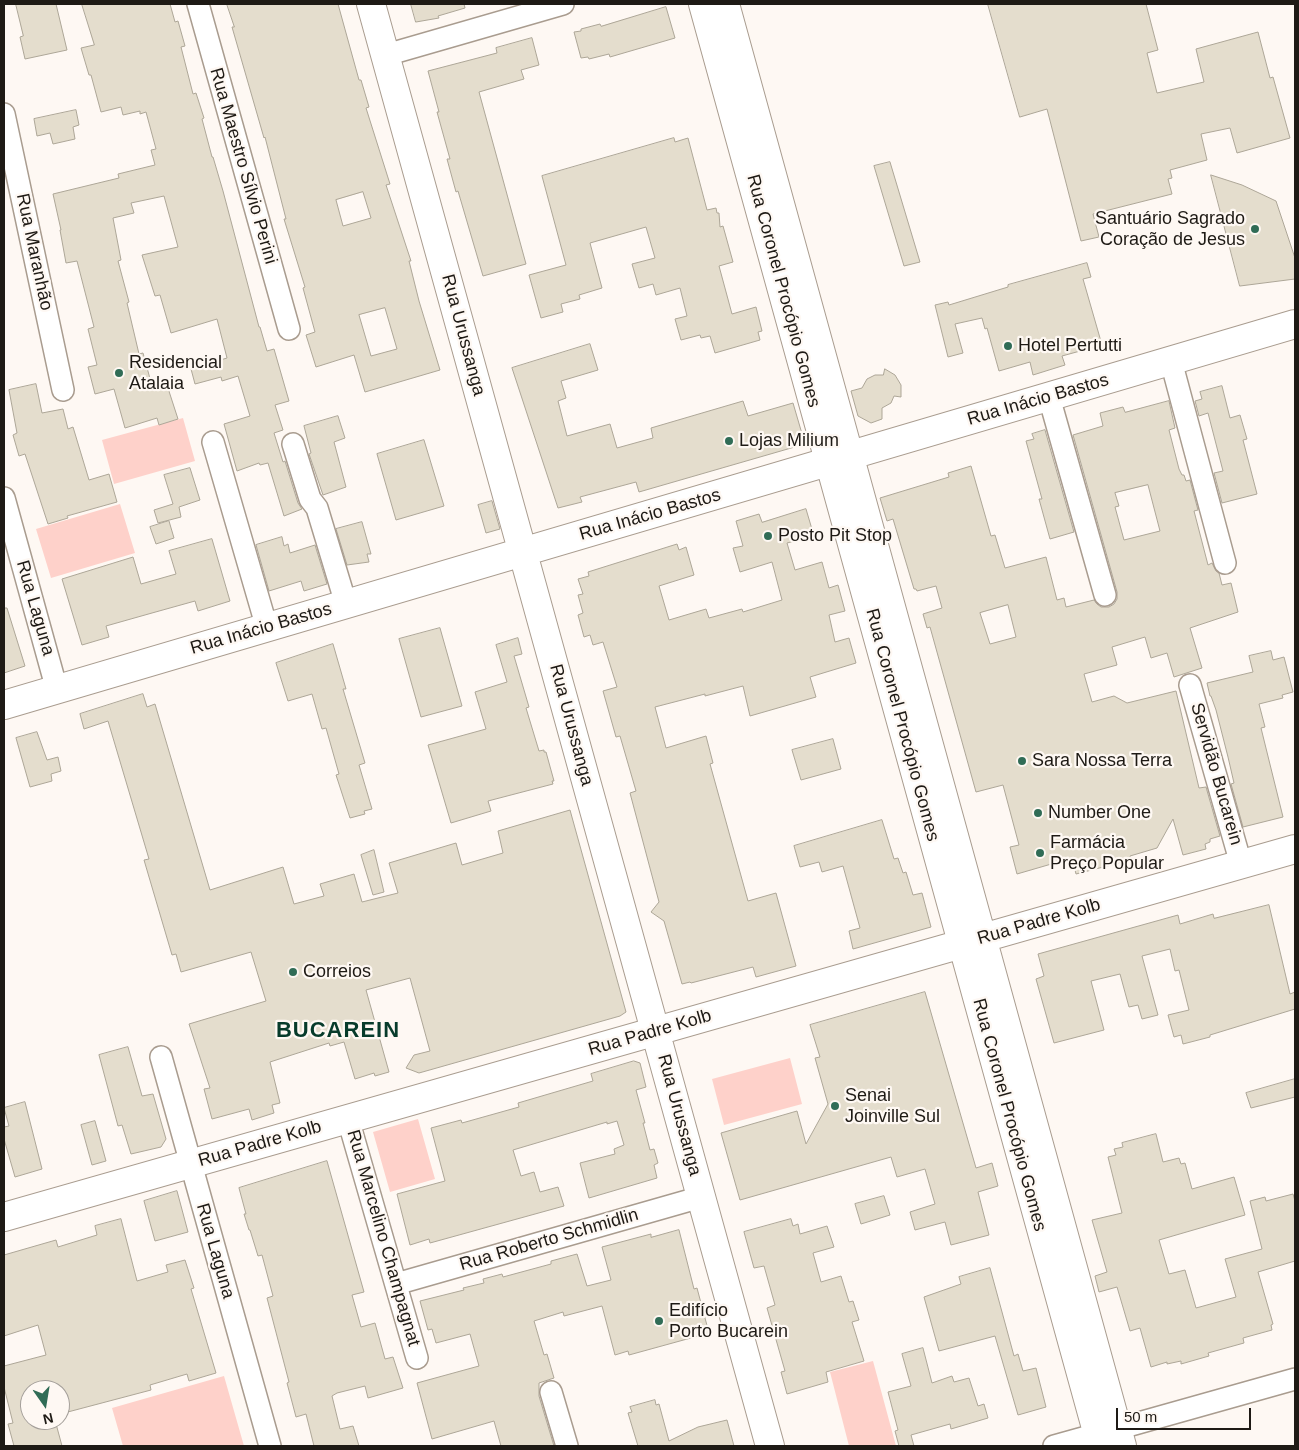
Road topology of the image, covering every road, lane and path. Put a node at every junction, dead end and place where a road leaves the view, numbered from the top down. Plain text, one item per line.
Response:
1 (198, 4) edge
2 (372, 4) edge
3 (563, 4) edge
4 (703, 4) edge
5 (725, 4) edge
6 (386, 55) junction
7 (4, 114) edge
8 (1295, 324) edge
9 (289, 329) dead end
10 (1171, 361) junction
11 (63, 390) dead end
12 (1049, 397) junction
13 (212, 442) dead end
14 (293, 444) dead end
15 (839, 459) junction
16 (4, 498) edge
17 (523, 552) junction
18 (1225, 563) dead end
19 (1105, 595) dead end
20 (346, 604) junction
21 (267, 628) junction
22 (1190, 685) dead end
23 (57, 690) junction
24 (4, 706) edge
25 (1295, 849) edge
26 (1241, 864) junction
27 (972, 941) junction
28 (656, 1031) junction
29 (161, 1057) dead end
30 (348, 1119) junction
31 (190, 1164) junction
32 (701, 1197) junction
33 (4, 1217) edge
34 (396, 1284) junction
35 (417, 1358) dead end
36 (1295, 1379) edge
37 (551, 1392) dead end
38 (1109, 1439) edge
39 (270, 1446) edge
40 (567, 1446) edge
41 (770, 1446) edge
42 (1054, 1446) edge

1 - 9 street, Rua Maestro Sílvio Perini
2 - 6 main road, Rua Urussanga
3 - 6 street
4 - 15 main road, Rua Coronel Procópio Gomes
5 - 15 main road, Rua Coronel Procópio Gomes
6 - 17 main road, Rua Urussanga
7 - 11 street, Rua Maranhão
8 - 10 main road, Rua Inácio Bastos
10 - 12 main road, Rua Inácio Bastos
10 - 18 street
12 - 15 main road, Rua Inácio Bastos
12 - 19 street
13 - 21 street
14 - 20 street
15 - 17 main road, Rua Inácio Bastos
15 - 27 main road, Rua Coronel Procópio Gomes
16 - 23 street, Rua Laguna
17 - 20 main road, Rua Inácio Bastos
17 - 28 main road, Rua Urussanga
20 - 21 main road, Rua Inácio Bastos
21 - 23 main road, Rua Inácio Bastos
22 - 26 street, Servidão Bucarein
23 - 24 main road, Rua Inácio Bastos
25 - 26 main road, Rua Padre Kolb
26 - 27 main road, Rua Padre Kolb
27 - 28 main road, Rua Padre Kolb
27 - 38 main road, Rua Coronel Procópio Gomes
28 - 30 main road, Rua Padre Kolb
28 - 32 main road, Rua Urussanga
29 - 31 street, Rua Laguna
30 - 31 main road, Rua Padre Kolb
30 - 34 street, Rua Marcelino Champagnat
31 - 33 main road, Rua Padre Kolb
31 - 39 street, Rua Laguna
32 - 34 street, Rua Roberto Schmidlin
32 - 41 main road, Rua Urussanga
34 - 35 street, Rua Marcelino Champagnat
36 - 38 street
37 - 40 street
38 - 42 street

